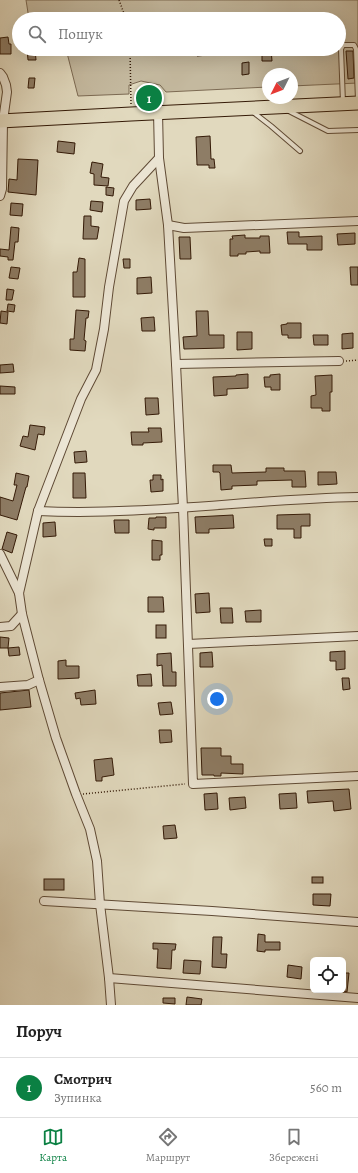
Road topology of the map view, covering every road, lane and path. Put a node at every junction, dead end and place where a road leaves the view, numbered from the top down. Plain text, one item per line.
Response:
1 (119, 0) edge
2 (123, 12) edge
3 (346, 45) edge
4 (130, 56) edge
5 (341, 56) edge
6 (0, 73) edge
7 (343, 103) junction
8 (358, 103) edge
9 (280, 106) junction
10 (248, 108) junction
11 (158, 112) junction
12 (131, 114) junction
13 (2, 121) edge
14 (358, 130) edge
15 (300, 152) dead end
16 (159, 158) junction
17 (0, 196) edge
18 (358, 221) edge
19 (168, 225) junction
20 (358, 360) edge
21 (339, 361) joint
22 (176, 364) junction
23 (358, 497) edge
24 (183, 508) junction
25 (38, 512) junction
26 (0, 554) edge
27 (20, 594) junction
28 (22, 614) junction
29 (0, 627) edge
30 (358, 636) edge
31 (188, 644) junction
32 (39, 680) junction
33 (0, 687) edge
34 (358, 776) edge
35 (193, 784) junction
36 (76, 794) junction
37 (44, 901) dead end
38 (100, 904) junction
39 (358, 922) edge
40 (109, 978) junction
41 (358, 998) edge
42 (111, 1005) edge

1 - 2 path
3 - 8 lane
4 - 12 path
5 - 7 lane
6 - 13 street
7 - 8 main road
7 - 9 main road
9 - 10 main road
9 - 14 lane
10 - 11 main road
10 - 15 lane
11 - 12 main road
11 - 16 street
12 - 13 main road
13 - 17 street
16 - 19 street
16 - 25 street
18 - 19 street
19 - 22 street
20 - 21 path
21 - 22 street
22 - 24 street
23 - 24 street
24 - 25 street
24 - 31 street
25 - 27 street
26 - 27 street
27 - 28 street
28 - 29 street
28 - 32 street
30 - 31 street
31 - 35 street
32 - 33 street
32 - 36 street
34 - 35 street
35 - 36 path
36 - 38 street
37 - 38 street
38 - 39 street
38 - 40 street
40 - 41 street
40 - 42 street

